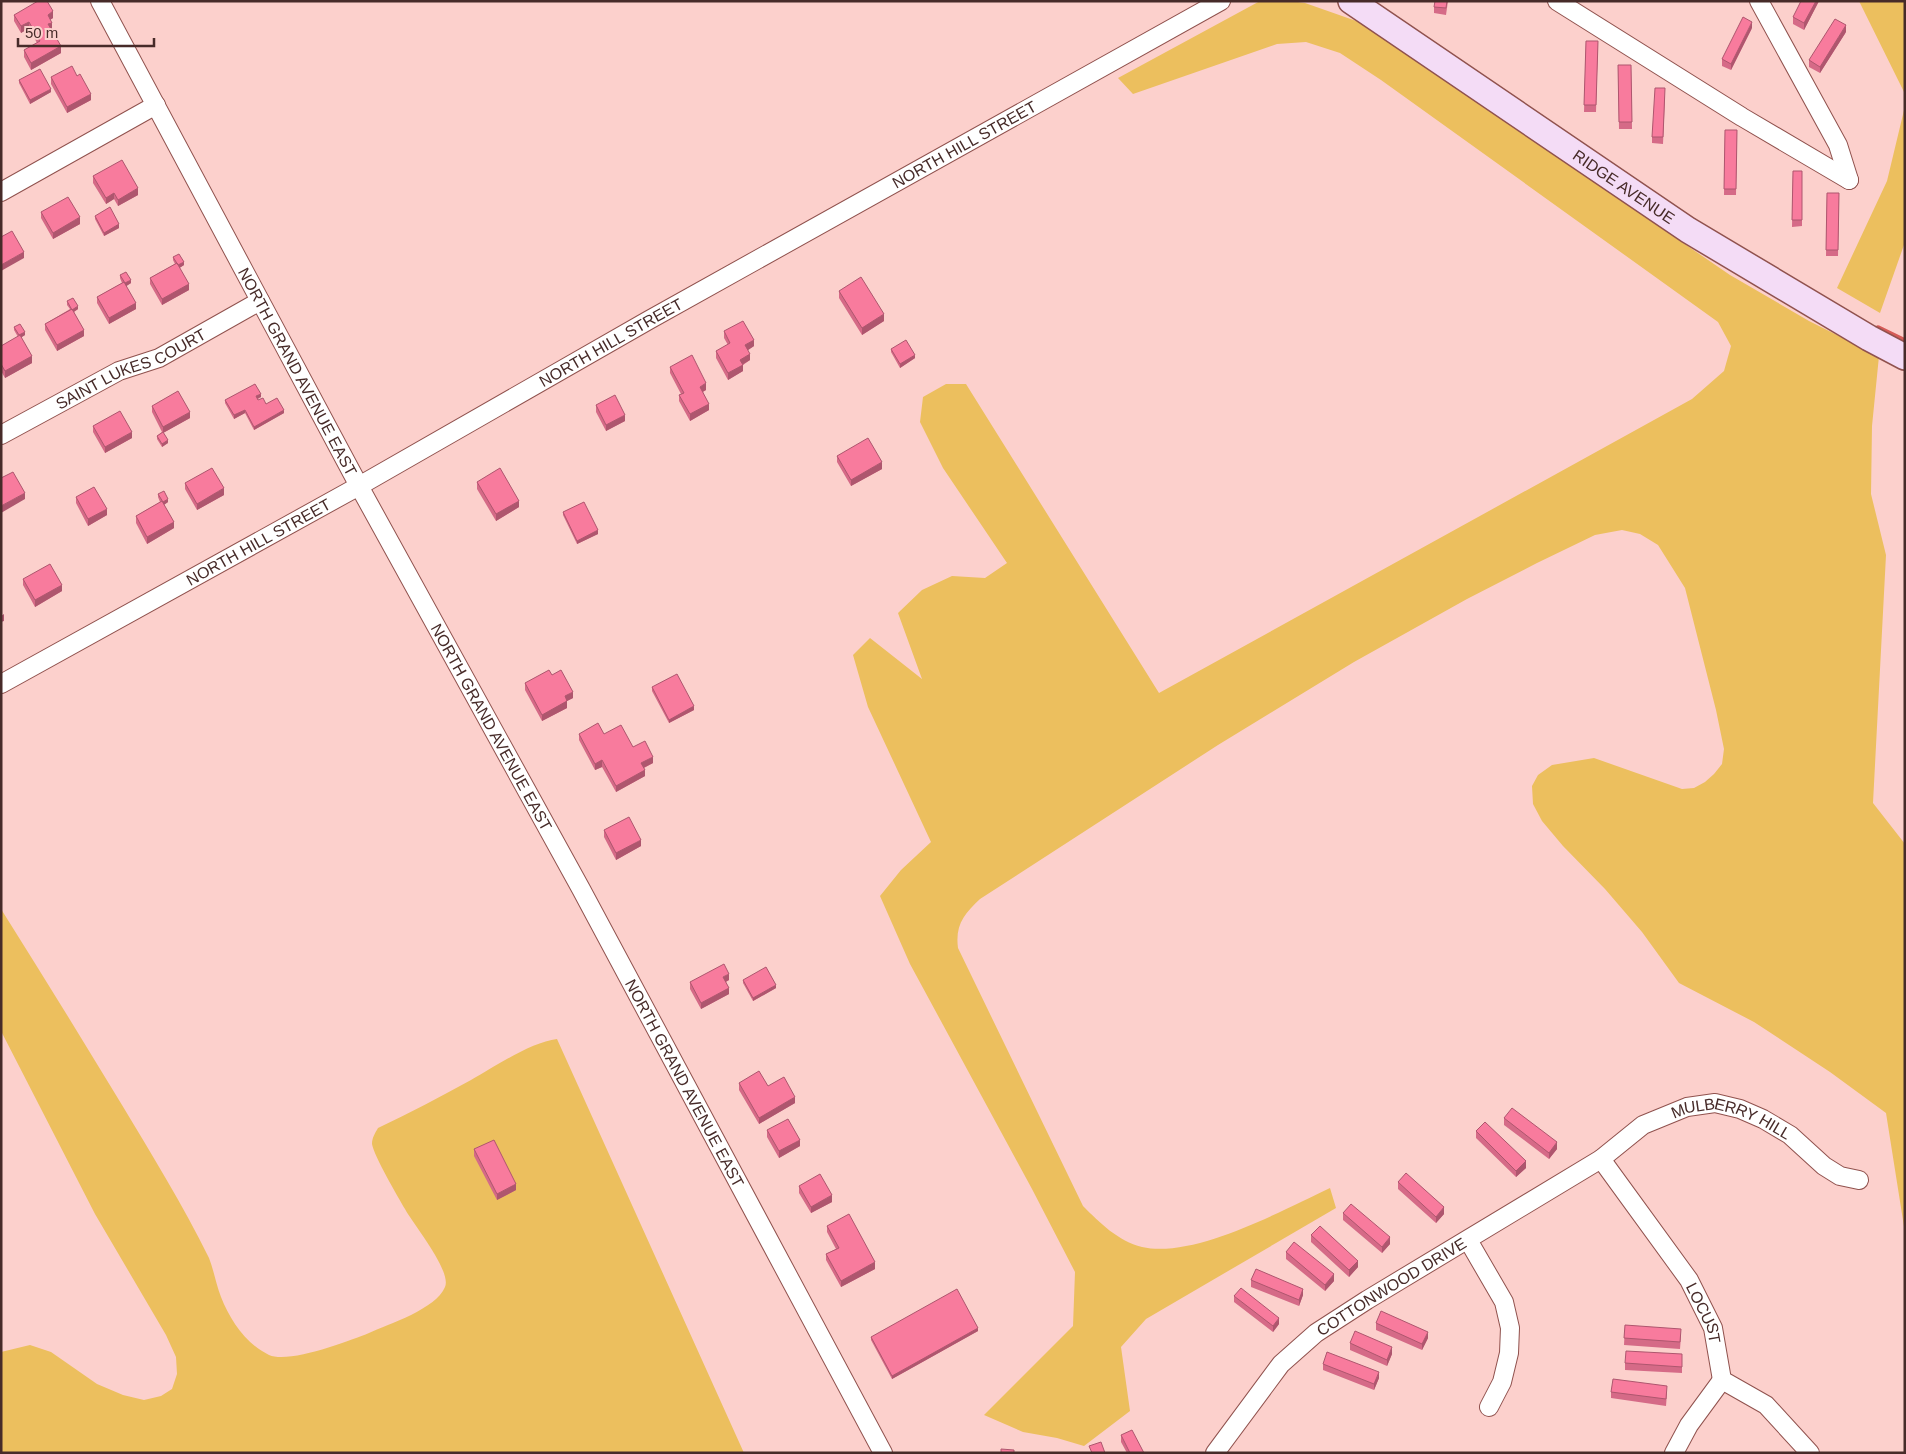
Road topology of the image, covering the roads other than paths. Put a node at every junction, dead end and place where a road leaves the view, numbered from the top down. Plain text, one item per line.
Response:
1 (100, 1) edge
2 (1221, 1) edge
3 (1351, 1) edge
4 (1557, 1) edge
5 (1759, 1) edge
6 (156, 105) junction
7 (1, 192) edge
8 (260, 301) junction
9 (1905, 357) edge
10 (1, 435) edge
11 (359, 486) junction
12 (1, 684) edge
13 (1601, 1159) junction
14 (1859, 1180) dead end
15 (1468, 1240) junction
16 (1722, 1380) junction
17 (1488, 1407) dead end
18 (883, 1453) edge
19 (1215, 1453) edge
20 (1674, 1453) edge
21 (1810, 1453) edge

1 - 6 street, NORTH GRAND AVENUE EAST
2 - 11 street, NORTH HILL STREET
3 - 9 street, RIDGE AVENUE
4 - 5 street
6 - 7 street
6 - 8 street, NORTH GRAND AVENUE EAST
8 - 10 street, SAINT LUKES COURT
8 - 11 street, NORTH GRAND AVENUE EAST
11 - 12 street, NORTH HILL STREET
11 - 18 street, NORTH GRAND AVENUE EAST
13 - 14 street, MULBERRY HILL
13 - 15 street, COTTONWOOD DRIVE
13 - 16 street, LOCUST
15 - 17 street
15 - 19 street, COTTONWOOD DRIVE
16 - 20 street
16 - 21 street

